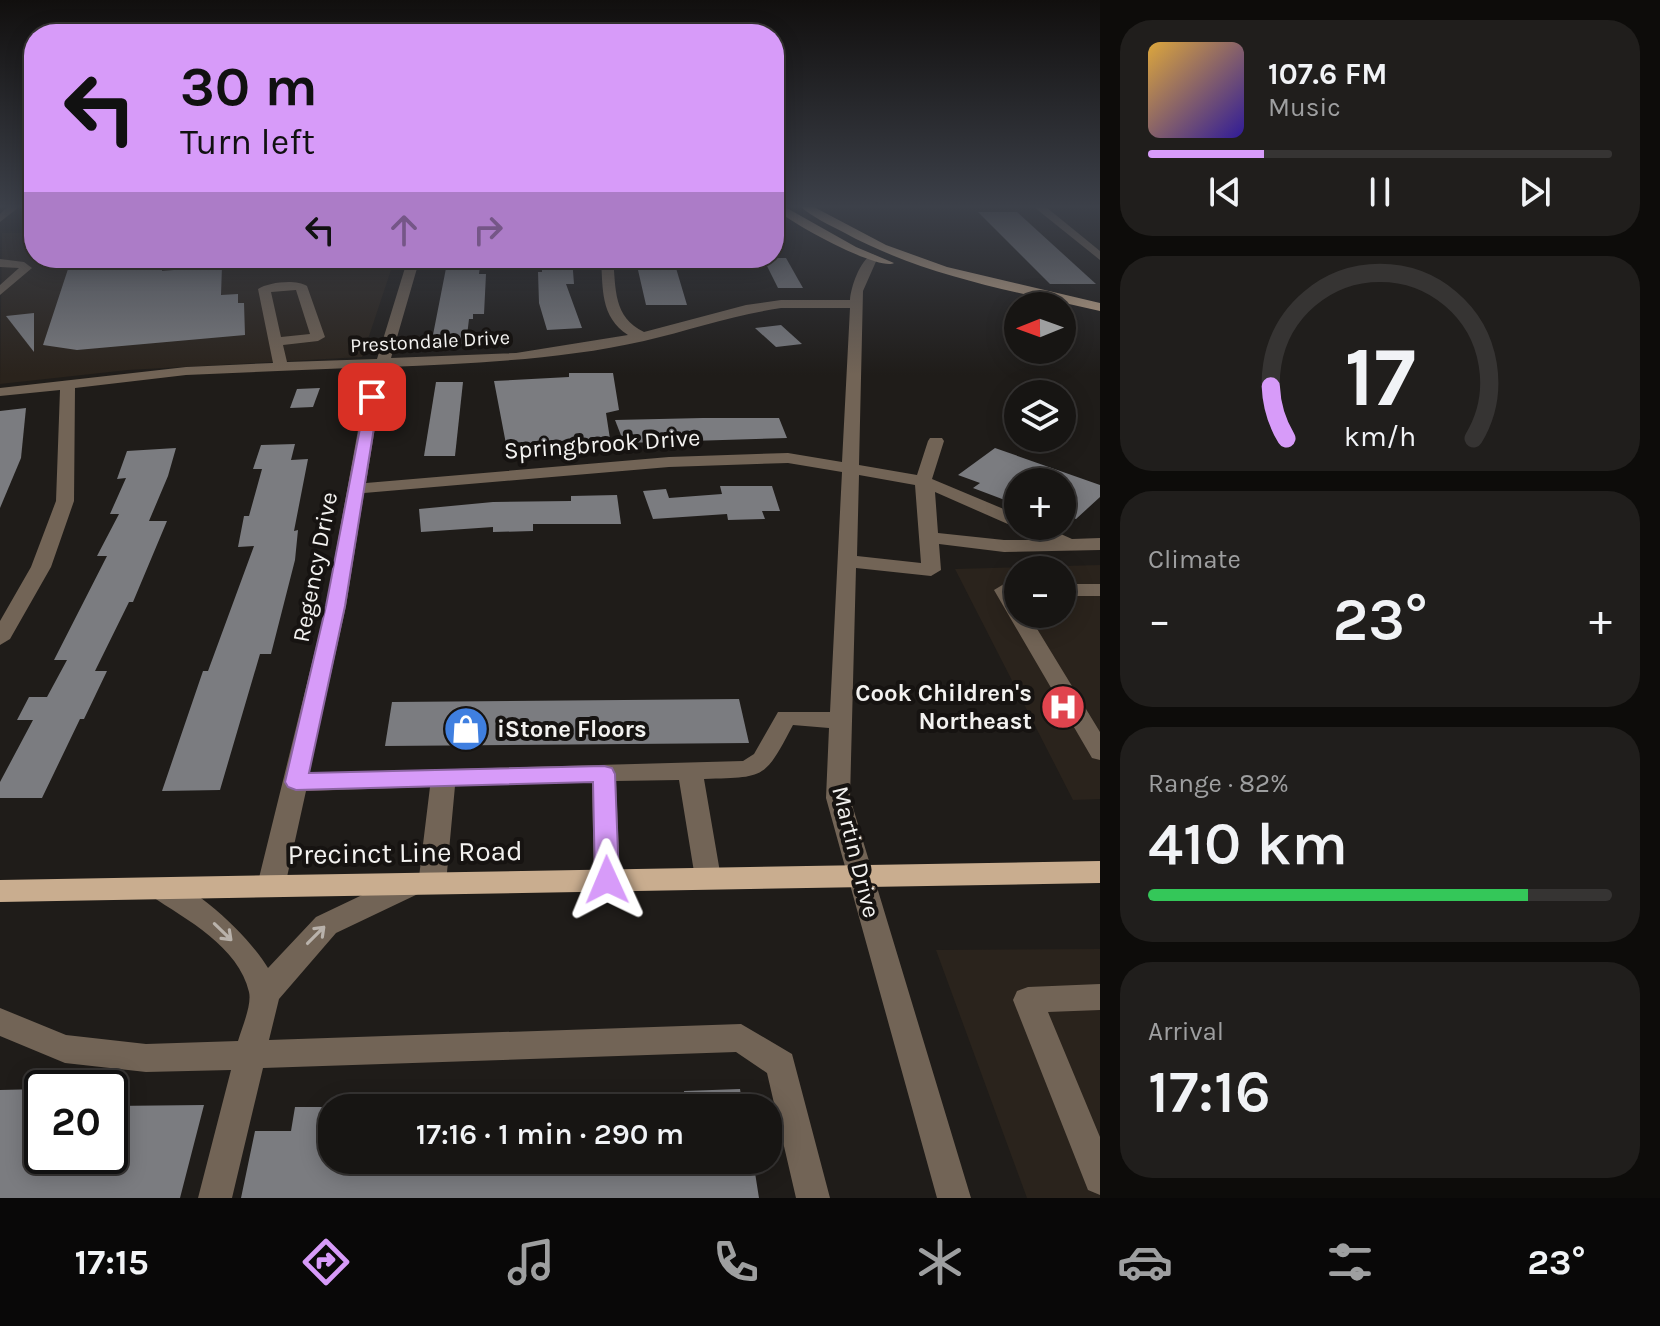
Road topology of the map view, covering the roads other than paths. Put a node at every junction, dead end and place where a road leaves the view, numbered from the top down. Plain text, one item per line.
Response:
1 (0, 263) edge
2 (869, 263) edge
3 (890, 263) edge
4 (911, 263) edge
5 (929, 263) edge
6 (24, 267) edge
7 (26, 268) edge
8 (411, 268) edge
9 (608, 268) edge
10 (983, 279) junction
11 (0, 291) edge
12 (1004, 295) edge
13 (857, 304) junction
14 (1100, 307) edge
15 (1076, 313) edge
16 (1100, 319) edge
17 (642, 337) junction
18 (275, 342) junction
19 (382, 364) junction
20 (281, 368) junction
21 (68, 383) junction
22 (0, 392) edge
23 (936, 441) dead end
24 (851, 467) junction
25 (923, 481) junction
26 (356, 489) junction
27 (1004, 516) edge
28 (929, 537) junction
29 (1060, 540) edge
30 (1100, 544) edge
31 (1072, 545) junction
32 (847, 561) junction
33 (1076, 590) edge
34 (1100, 590) edge
35 (1027, 628) edge
36 (0, 639) edge
37 (841, 721) junction
38 (1100, 752) edge
39 (690, 771) junction
40 (604, 774) junction
41 (443, 779) junction
42 (296, 782) junction
43 (1100, 872) edge
44 (859, 875) junction
45 (708, 878) junction
46 (607, 880) junction
47 (422, 883) junction
48 (271, 886) junction
49 (161, 888) junction
50 (0, 891) edge
51 (265, 994) junction
52 (1100, 997) edge
53 (0, 1022) edge
54 (250, 1053) junction
55 (1100, 1178) edge
56 (215, 1198) edge
57 (813, 1198) edge
58 (954, 1198) edge

1 - 6 street
2 - 13 street, Martin Drive
3 - 12 main road
4 - 10 main road
5 - 10 main road
7 - 11 street
8 - 19 street, Regency Drive
9 - 17 street
10 - 14 main road
13 - 17 street, Prestondale Drive
13 - 24 street, Martin Drive
15 - 16 main road
17 - 19 street, Prestondale Drive
18 - 18 street
18 - 20 street
19 - 20 street, Prestondale Drive
19 - 26 street, Regency Drive
20 - 21 street, Prestondale Drive
21 - 22 street, Prestondale Drive
21 - 36 street
23 - 25 street
24 - 25 street, Springbrook Drive
24 - 26 street, Springbrook Drive
24 - 32 street, Martin Drive
25 - 27 street, Springbrook Drive
25 - 28 street
26 - 42 street, Regency Drive
28 - 31 street
28 - 32 street
29 - 31 street
30 - 31 street
32 - 37 street, Martin Drive
33 - 34 street
35 - 38 street
37 - 39 street
37 - 44 street, Martin Drive
39 - 40 street
39 - 45 street
40 - 41 street
40 - 46 street
41 - 42 street
41 - 47 street
42 - 48 street, Regency Drive
43 - 44 main road, Precinct Line Road
44 - 45 main road, Precinct Line Road
44 - 58 street, Martin Drive
45 - 46 main road, Precinct Line Road
46 - 47 main road, Precinct Line Road
47 - 48 main road, Precinct Line Road
51 -> 47 street
48 - 49 main road, Precinct Line Road
49 - 50 main road, Precinct Line Road
49 -> 51 street
51 - 54 street
52 - 55 street
53 - 54 street
54 - 56 street
54 - 57 street

